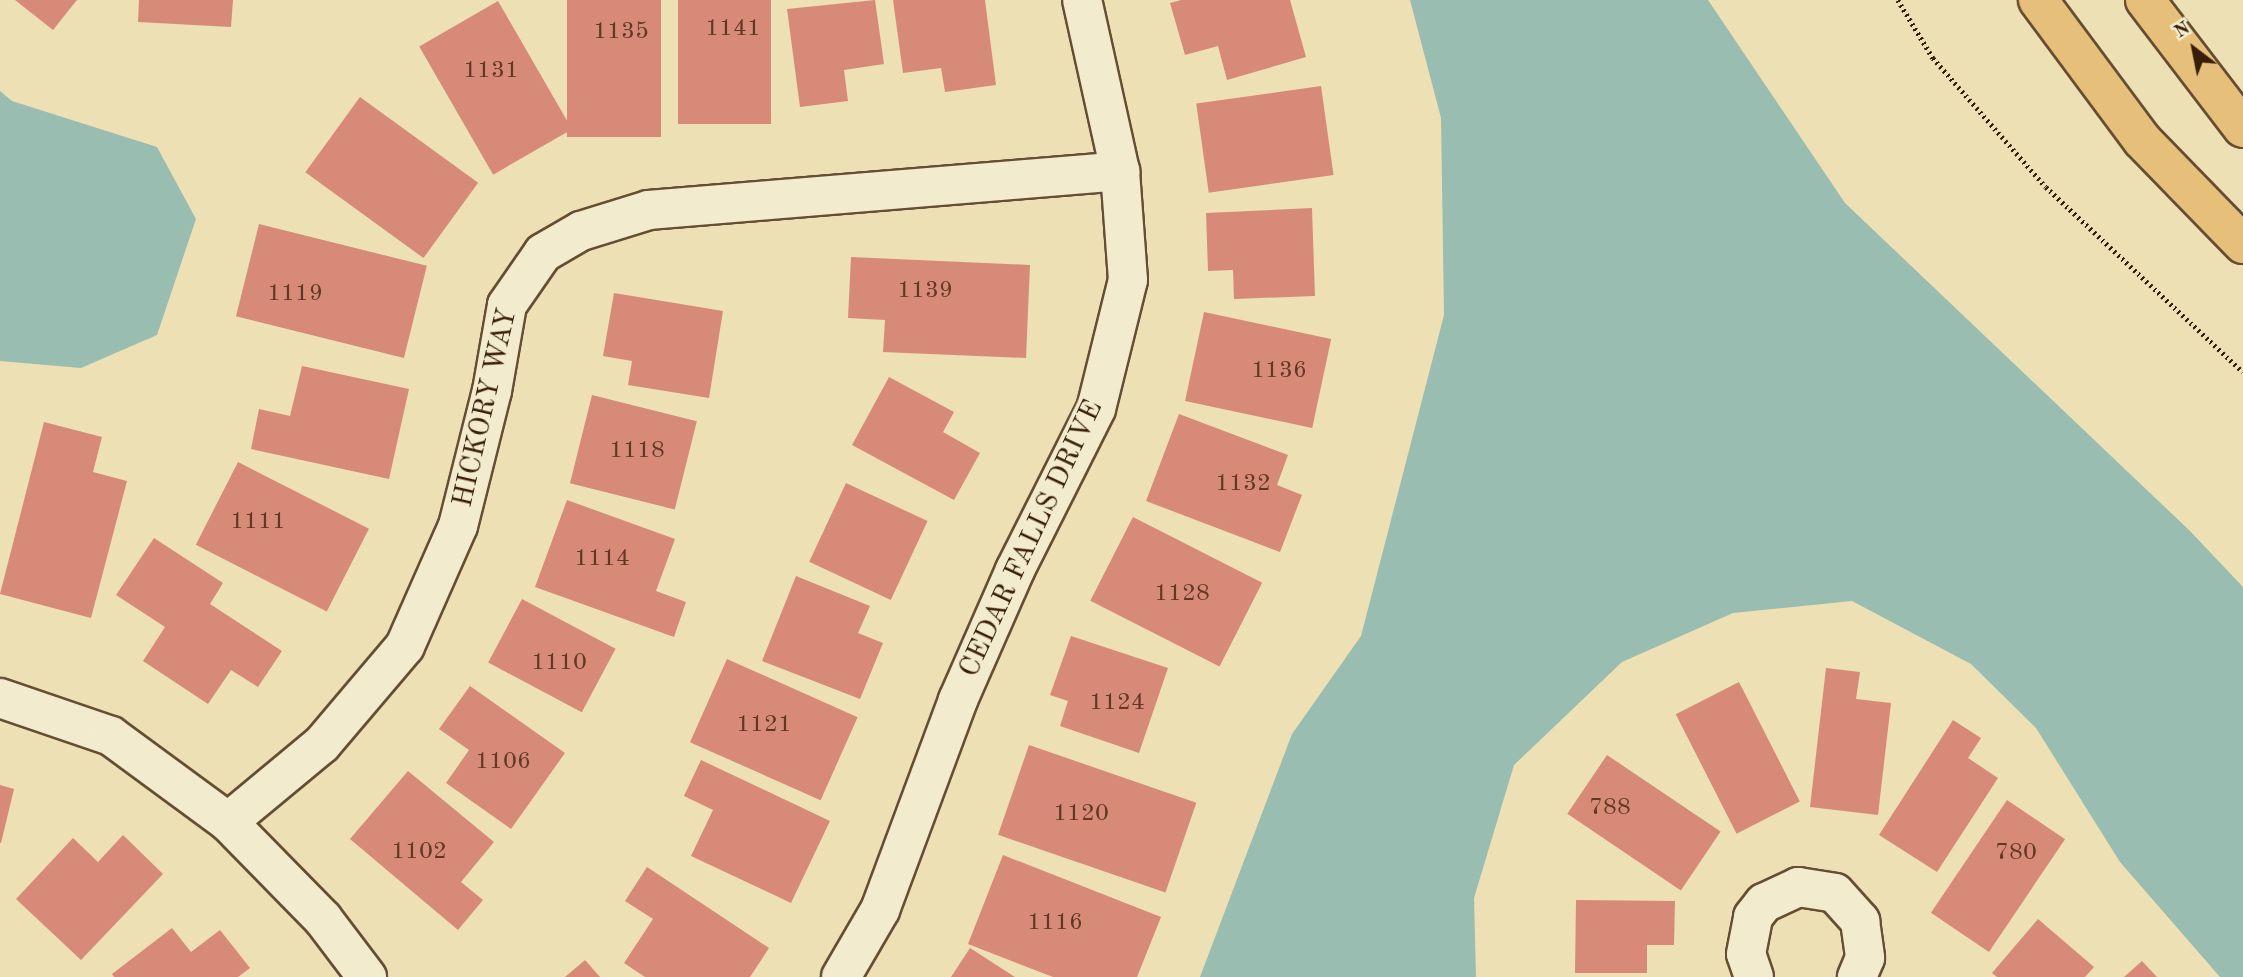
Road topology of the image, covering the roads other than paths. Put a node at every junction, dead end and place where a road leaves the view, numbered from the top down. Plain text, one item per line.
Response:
1 (1082, 0) edge
2 (2038, 0) edge
3 (2145, 0) edge
4 (2243, 128) edge
5 (1120, 171) junction
6 (2243, 243) edge
7 (0, 698) edge
8 (228, 822) junction
9 (367, 977) edge
10 (841, 977) edge
11 (1754, 977) edge
12 (1857, 977) edge

1 - 5 street, CEDAR FALLS DRIVE
2 - 6 main road
3 - 4 main road
5 - 8 street, HICKORY WAY
5 - 10 street, CEDAR FALLS DRIVE
7 - 8 street
8 - 9 street
11 - 12 street

